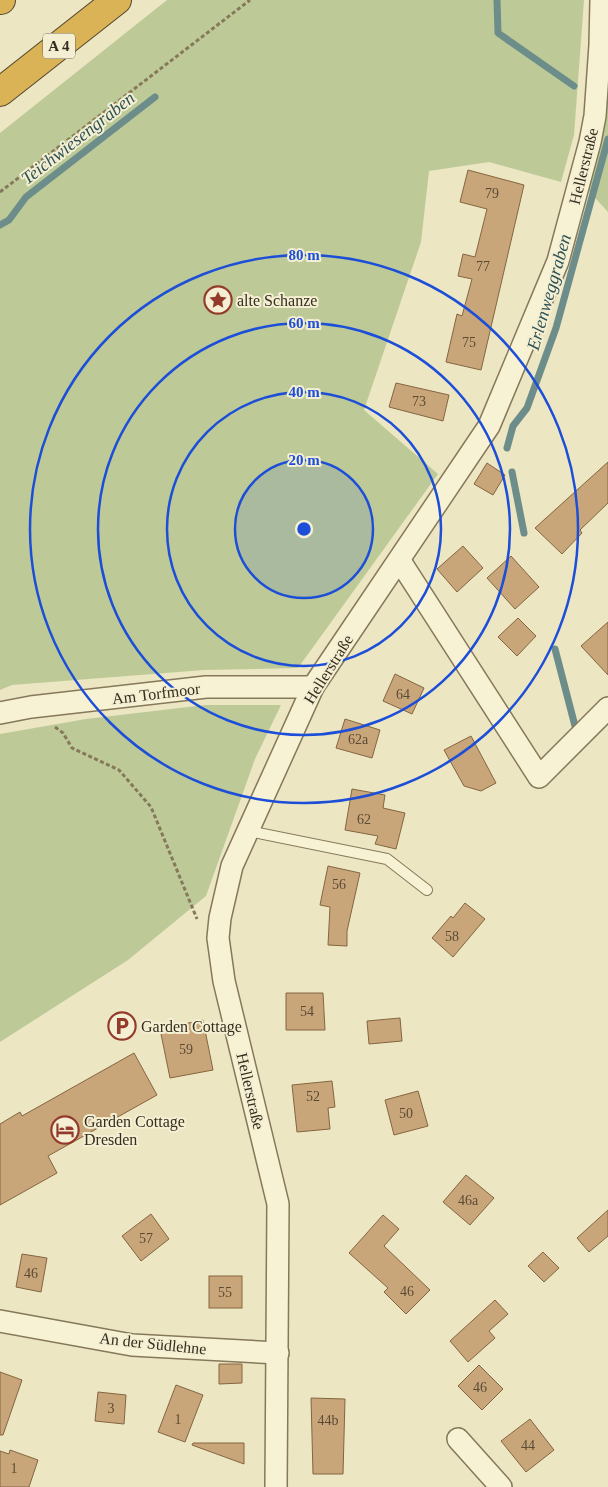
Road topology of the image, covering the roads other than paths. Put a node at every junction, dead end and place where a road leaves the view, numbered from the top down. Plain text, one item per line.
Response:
1 (118, 0) edge
2 (601, 0) edge
3 (0, 92) edge
4 (400, 561) junction
5 (313, 687) junction
6 (608, 708) edge
7 (0, 713) edge
8 (248, 831) junction
9 (427, 890) dead end
10 (0, 1321) edge
11 (278, 1353) junction
12 (458, 1439) dead end
13 (276, 1487) edge
14 (501, 1487) edge

1 - 3 highway, A 4
2 - 4 street, Hellerstraße
4 - 5 street, Hellerstraße
4 - 6 street
5 - 7 street, Am Torfmoor
5 - 8 street, Hellerstraße
8 - 9 lane
8 - 11 street, Hellerstraße
10 - 11 street, An der Südlehne
11 - 13 street, Hellerstraße
12 - 14 street

